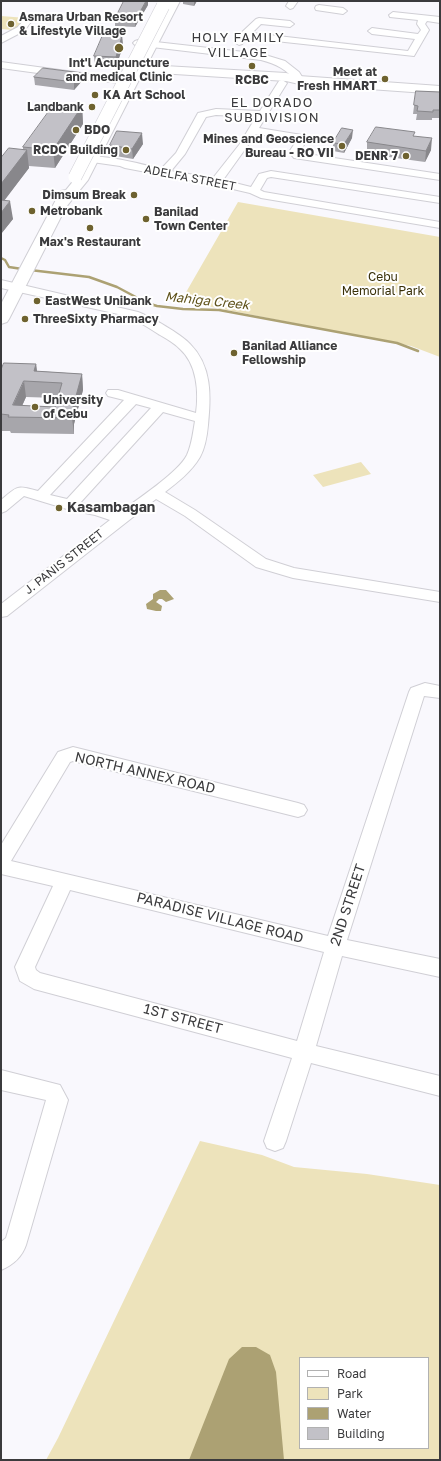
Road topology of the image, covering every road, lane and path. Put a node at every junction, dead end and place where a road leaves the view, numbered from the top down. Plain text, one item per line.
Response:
1 (350, 1) edge
2 (166, 2) edge
3 (319, 8) dead end
4 (440, 11) edge
5 (393, 15) dead end
6 (30, 18) dead end
7 (422, 19) junction
8 (440, 20) edge
9 (290, 24) dead end
10 (372, 31) dead end
11 (244, 35) junction
12 (421, 37) junction
13 (1, 40) edge
14 (138, 43) junction
15 (149, 50) junction
16 (231, 53) junction
17 (132, 54) junction
18 (1, 65) edge
19 (122, 73) junction
20 (135, 78) junction
21 (299, 80) junction
22 (282, 84) junction
23 (440, 90) edge
24 (262, 114) junction
25 (107, 117) junction
26 (252, 130) junction
27 (97, 160) junction
28 (164, 172) junction
29 (440, 177) edge
30 (216, 182) junction
31 (254, 191) junction
32 (440, 200) edge
33 (59, 207) junction
34 (440, 225) edge
35 (24, 280) junction
36 (1, 284) edge
37 (1, 319) edge
38 (113, 393) dead end
39 (134, 399) junction
40 (160, 407) junction
41 (202, 419) junction
42 (156, 492) junction
43 (41, 496) junction
44 (70, 505) junction
45 (1, 508) edge
46 (120, 519) junction
47 (440, 597) edge
48 (1, 612) edge
49 (440, 692) edge
50 (298, 810) dead end
51 (1, 861) edge
52 (1, 866) edge
53 (65, 881) junction
54 (334, 946) junction
55 (440, 968) edge
56 (304, 1052) junction
57 (1, 1080) edge
58 (440, 1086) edge
59 (275, 1141) dead end
60 (1, 1258) edge

1 - 3 street
2 - 14 main road
2 - 15 main road
2 - 33 main road, bridge
4 - 7 street
5 - 7 street
6 - 13 street
7 - 8 street
7 - 12 street
9 - 11 street
10 - 12 street
11 - 12 street
11 - 16 street
14 - 15 street
14 - 17 main road
15 - 16 street
15 - 17 main road
15 - 20 main road
16 - 21 street
17 - 19 main road
18 - 19 street
19 - 20 main road
19 - 25 main road
20 - 21 main road
20 - 22 main road
20 - 25 main road
21 - 22 main road
21 - 23 main road
22 - 24 street
24 - 26 street
24 - 28 street
25 - 27 main road
25 - 33 main road
26 - 29 street
26 - 30 street
27 - 28 street, ADELFA STREET
27 - 33 main road
28 - 30 street, ADELFA STREET
30 - 31 street, ADELFA STREET
31 - 32 street
31 - 34 street, ADELFA STREET
33 - 35 main road
35 - 36 main road
35 - 37 main road
35 - 41 street, J. PANIS STREET
38 - 39 street
39 - 40 street
39 - 43 street
40 - 41 street
40 - 44 street
41 - 42 street, J. PANIS STREET
42 - 46 street, J. PANIS STREET
42 - 47 street
43 - 44 street
43 - 45 street
44 - 46 street
46 - 48 street, J. PANIS STREET
49 - 54 street, 2ND STREET
50 - 51 street, NORTH ANNEX ROAD
52 - 53 street, PARADISE VILLAGE ROAD
53 - 54 street, PARADISE VILLAGE ROAD
53 - 56 street, 1ST STREET
54 - 55 street, PARADISE VILLAGE ROAD
54 - 56 street, 2ND STREET
56 - 58 street, 1ST STREET
56 - 59 street, 2ND STREET
57 - 60 street

